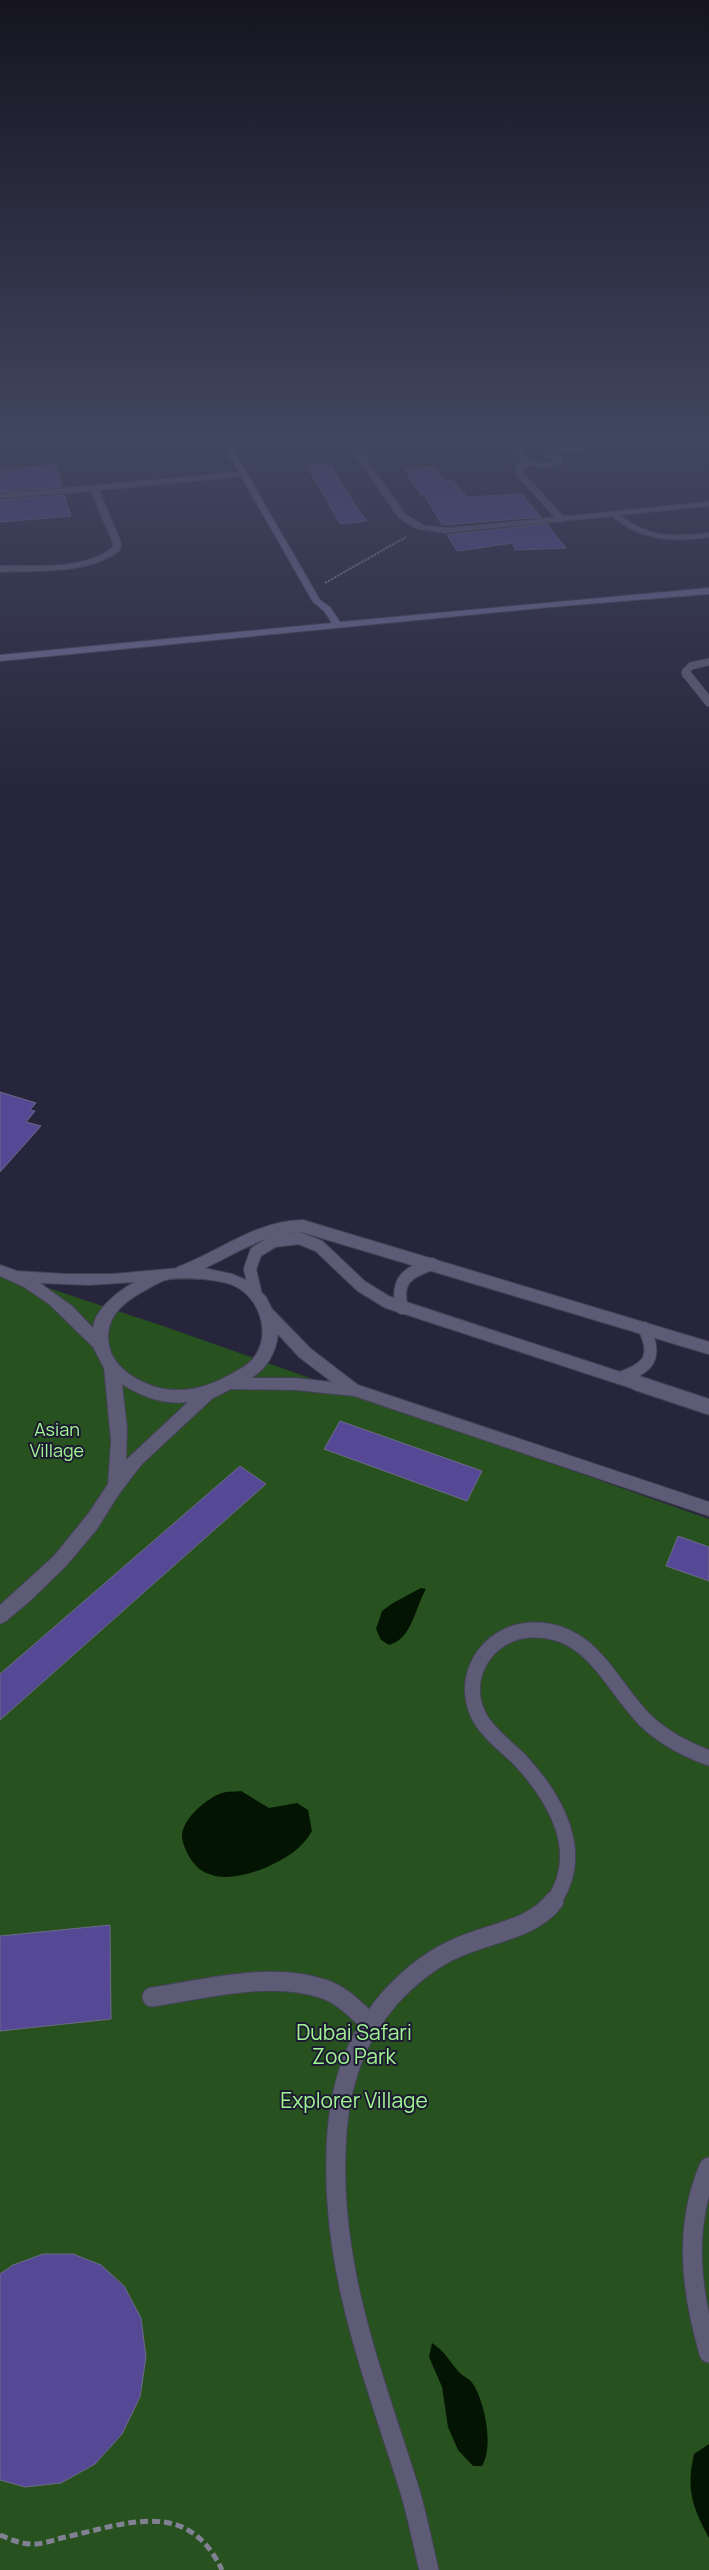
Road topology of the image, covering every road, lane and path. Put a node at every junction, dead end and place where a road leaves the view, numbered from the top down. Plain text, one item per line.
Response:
1 (113, 554) edge
2 (289, 554) edge
3 (376, 554) edge
4 (0, 569) edge
5 (311, 591) junction
6 (709, 591) edge
7 (318, 602) junction
8 (338, 625) junction
9 (326, 626) junction
10 (0, 658) edge
11 (709, 662) edge
12 (709, 702) edge
13 (432, 1264) junction
14 (0, 1270) edge
15 (181, 1272) junction
16 (164, 1274) junction
17 (18, 1276) junction
18 (256, 1295) junction
19 (402, 1308) junction
20 (267, 1312) junction
21 (644, 1328) junction
22 (99, 1344) junction
23 (709, 1348) edge
24 (111, 1370) junction
25 (620, 1378) junction
26 (234, 1384) junction
27 (355, 1390) junction
28 (208, 1393) junction
29 (709, 1407) edge
30 (116, 1484) junction
31 (709, 1509) edge
32 (0, 1616) edge
33 (709, 1758) edge
34 (152, 1997) dead end
35 (370, 2023) junction
36 (709, 2167) edge
37 (709, 2353) edge
38 (0, 2535) edge
39 (222, 2570) edge
40 (429, 2570) edge

1 - 4 street
2 - 5 street
3 - 5 path
5 - 7 street
6 - 8 street
7 - 8 street
7 - 9 street
8 - 9 street
9 - 10 street
11 - 12 lane
13 - 15 lane
13 - 19 lane
13 - 21 lane
14 - 17 street
15 - 16 street
15 - 18 street
16 - 17 street
16 - 22 street
17 - 22 street
18 - 19 lane
18 - 20 street
19 - 25 lane
20 - 26 street
20 - 27 street
21 - 23 lane
21 - 25 lane
22 - 24 street
24 - 28 street
24 - 30 street
25 - 29 lane
26 - 27 street
26 - 28 street
27 - 31 street
28 - 30 street
30 - 32 street
33 - 35 lane
34 - 35 lane
35 - 40 lane
36 - 37 lane
38 - 39 path

